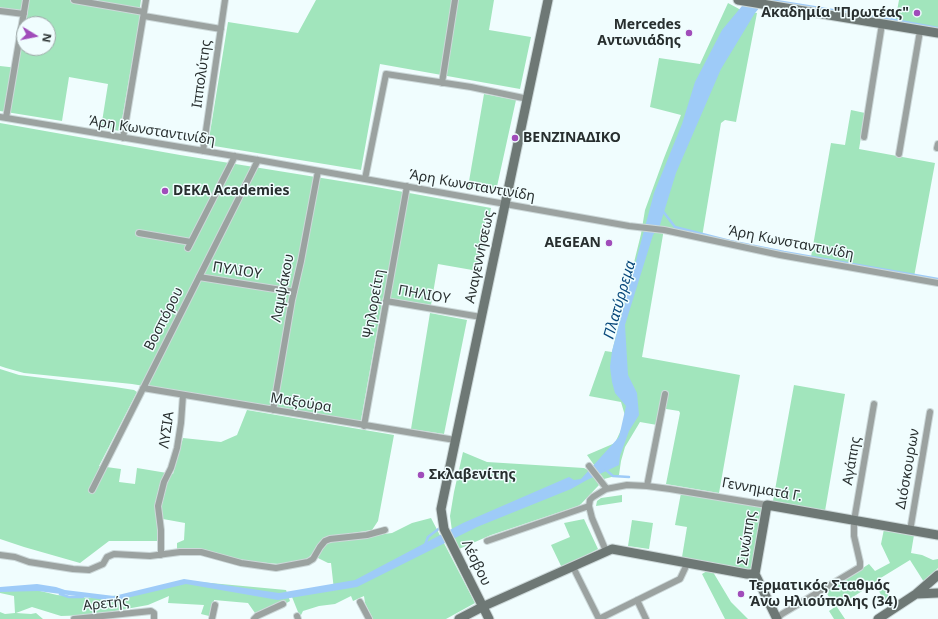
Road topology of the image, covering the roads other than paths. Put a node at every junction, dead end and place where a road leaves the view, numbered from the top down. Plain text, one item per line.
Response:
1 (26, 0) edge
2 (74, 0) edge
3 (146, 0) edge
4 (226, 0) edge
5 (455, 0) edge
6 (548, 0) edge
7 (738, 0) edge
8 (0, 11) edge
9 (24, 14) junction
10 (144, 14) junction
11 (882, 24) junction
12 (221, 29) junction
13 (920, 31) junction
14 (938, 33) edge
15 (442, 83) junction
16 (528, 100) junction
17 (3, 118) edge
18 (864, 137) dead end
19 (122, 138) junction
20 (203, 152) junction
21 (899, 154) dead end
22 (235, 156) junction
23 (258, 160) junction
24 (318, 171) junction
25 (365, 179) junction
26 (407, 186) junction
27 (505, 204) junction
28 (139, 233) dead end
29 (199, 277) junction
30 (938, 283) edge
31 (294, 292) junction
32 (386, 301) junction
33 (481, 317) junction
34 (143, 388) junction
35 (665, 394) dead end
36 (184, 395) junction
37 (874, 404) dead end
38 (273, 410) junction
39 (930, 412) dead end
40 (364, 426) junction
41 (455, 440) junction
42 (589, 466) dead end
43 (647, 486) junction
44 (607, 489) junction
45 (92, 490) dead end
46 (767, 505) junction
47 (589, 506) junction
48 (442, 519) joint
49 (854, 521) junction
50 (385, 530) dead end
51 (910, 531) junction
52 (938, 535) edge
53 (487, 541) dead end
54 (606, 551) junction
55 (0, 555) edge
56 (161, 555) junction
57 (688, 562) junction
58 (574, 567) junction
59 (755, 574) junction
60 (938, 576) edge
61 (938, 588) edge
62 (938, 593) edge
63 (916, 594) junction
64 (636, 600) junction
65 (360, 602) dead end
66 (283, 604) dead end
67 (214, 605) dead end
68 (482, 607) junction
69 (74, 619) edge
70 (154, 619) edge
71 (212, 619) edge
72 (254, 619) edge
73 (369, 619) edge
74 (458, 619) edge
75 (488, 619) edge
76 (599, 619) edge
77 (646, 619) edge
78 (777, 619) edge
79 (878, 619) edge

1 - 9 street
2 - 10 street
3 - 10 street
4 - 12 street, Ιππολύτης
5 - 15 street
6 - 16 street, Αναγεννήσεως
7 - 11 street
8 - 9 street
9 - 17 street
10 - 12 street
10 - 19 street
11 - 13 street
11 - 18 street
12 - 20 street, Ιππολύτης
13 - 14 street
13 - 21 street
15 - 16 street
15 - 25 street
16 - 27 street, Αναγεννήσεως
17 - 19 street, Άρη Κωνσταντινίδη
19 - 20 street, Άρη Κωνσταντινίδη
20 - 22 street, Άρη Κωνσταντινίδη
22 - 23 street, Άρη Κωνσταντινίδη
22 - 28 street
23 - 24 street, Άρη Κωνσταντινίδη
23 - 29 street, Βοσπόρου
24 - 25 street, Άρη Κωνσταντινίδη
24 - 31 street, Λαμψάκου
25 - 26 street, Άρη Κωνσταντινίδη
26 - 27 street, Άρη Κωνσταντινίδη
26 - 32 street, Ψηλορείτη
27 - 30 street, Άρη Κωνσταντινίδη
27 - 33 street, Αναγεννήσεως
29 - 31 street, ΠΥΛΙΟΥ
29 - 34 street, Βοσπόρου
31 - 38 street, Λαμψάκου
32 - 33 street, ΠΗΛΙΟΥ
32 - 40 street, Ψηλορείτη
33 - 41 street, Αναγεννήσεως
34 - 36 street, Μαξούρα
34 - 45 street, Βοσπόρου
35 - 43 street
36 - 38 street, Μαξούρα
36 - 56 street, ΛΥΣΙΑ
37 - 49 street, Αγάπης
38 - 40 street, Μαξούρα
39 - 51 street, Διόσκουρων
40 - 41 street, Μαξούρα
41 - 48 street, Αναγεννήσεως
42 - 44 street
43 - 44 street, Γεννηματά Γ.
43 - 46 street, Γεννηματά Γ.
44 - 47 street, Γεννηματά Γ.
46 - 49 street, Γεννηματά Γ.
46 - 59 street, Σινώπης
47 - 53 street
47 - 54 street
48 - 68 street, Λέσβου
49 - 51 street, Γεννηματά Γ.
49 - 78 street, Αγάπης
50 - 56 street
51 - 52 street, Γεννηματά Γ.
54 - 57 street
54 - 58 street
55 - 56 street
57 - 59 street
57 - 64 street
58 - 68 street
58 - 76 street
59 - 78 street, Σινώπης
60 - 61 street
60 - 63 street
62 - 63 street
63 - 79 street
64 - 76 street
64 - 77 street
65 - 73 street
66 - 72 street
67 - 71 street
68 - 74 street
68 - 75 street, Λέσβου
69 - 70 street, Αρετής

